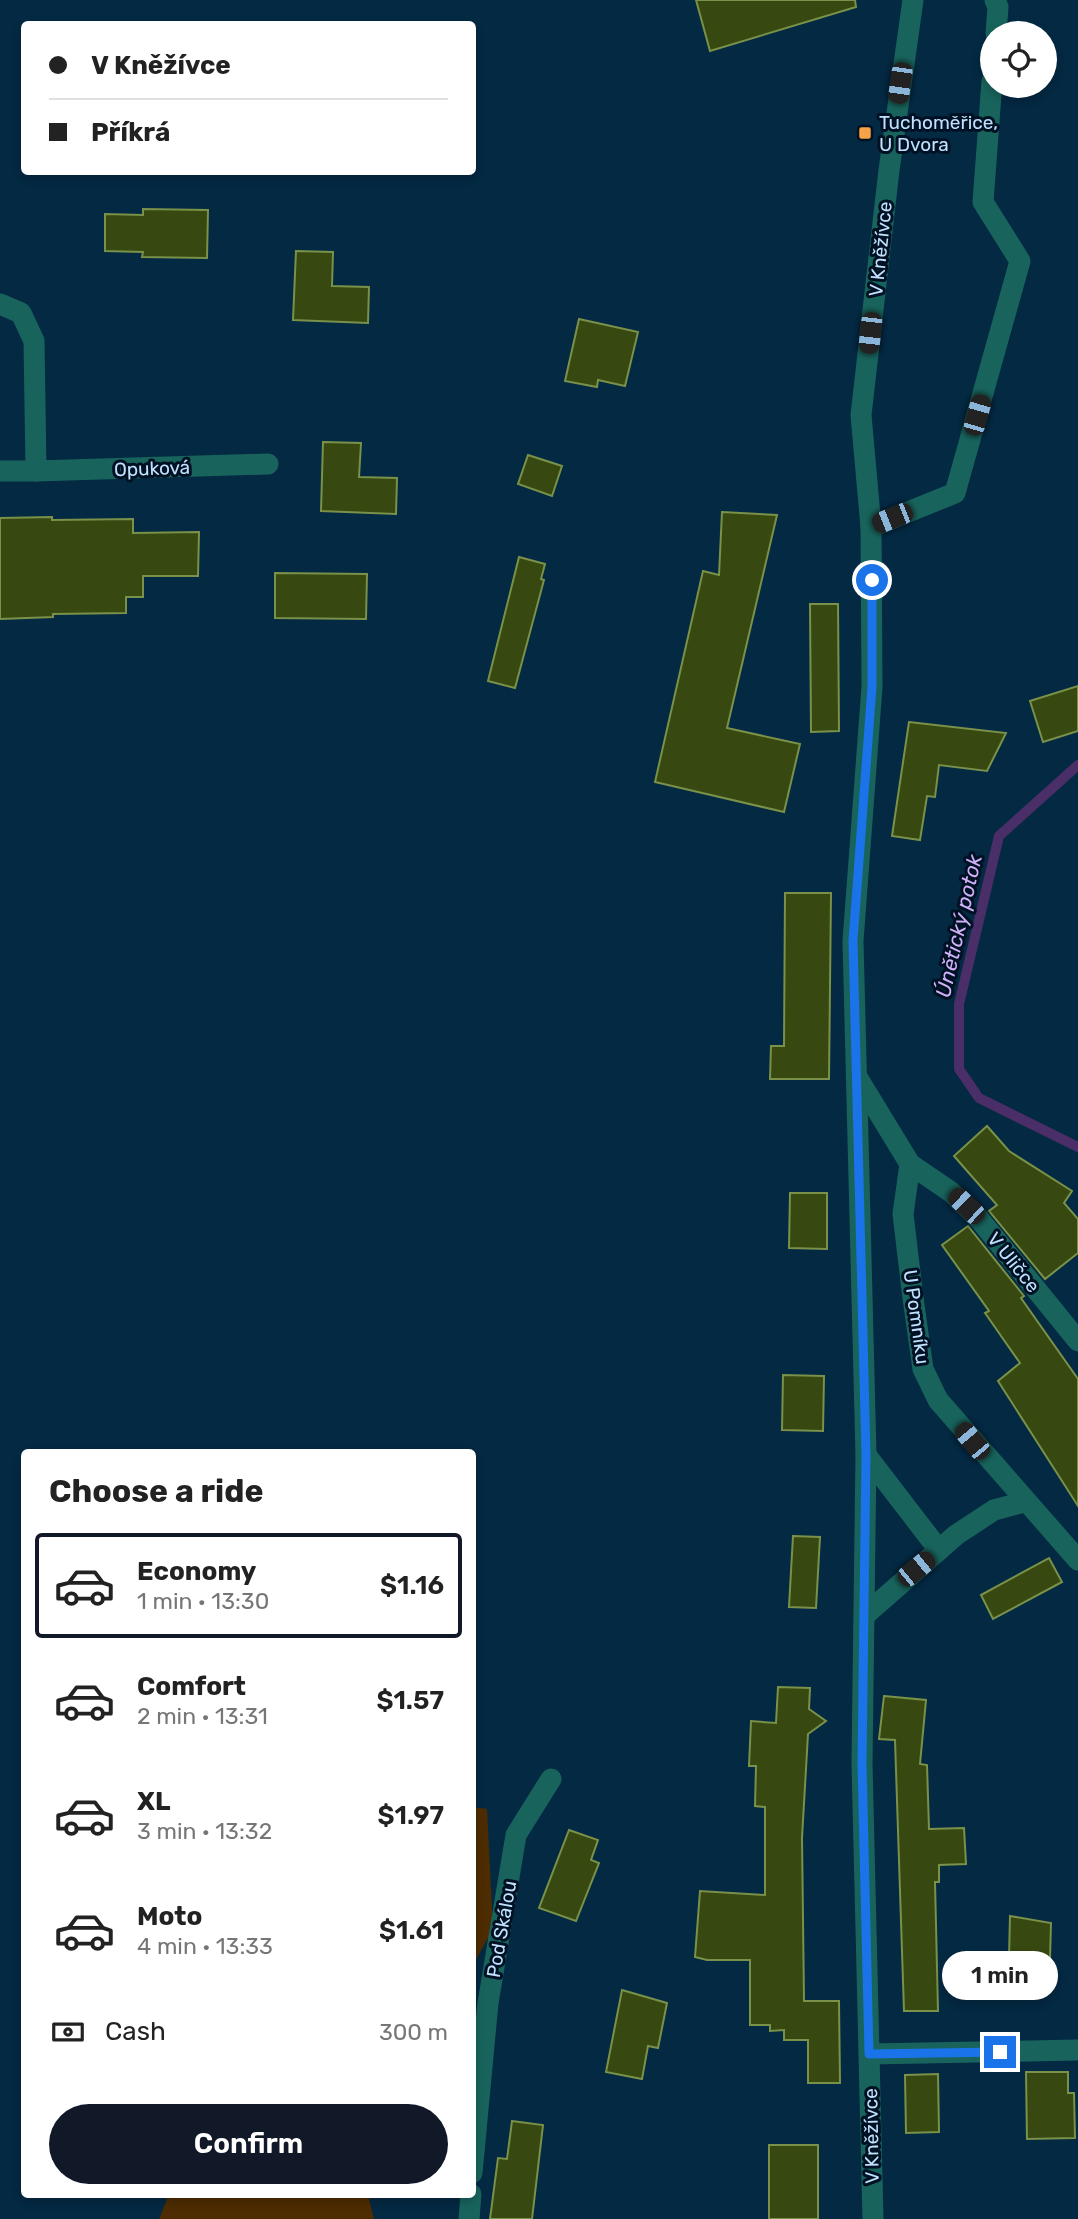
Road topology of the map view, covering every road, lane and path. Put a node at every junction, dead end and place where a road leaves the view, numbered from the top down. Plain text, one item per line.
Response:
1 (913, 0) edge
2 (995, 0) edge
3 (997, 21) edge
4 (991, 98) edge
5 (0, 304) edge
6 (268, 464) dead end
7 (0, 471) edge
8 (36, 471) junction
9 (871, 527) junction
10 (856, 1075) junction
11 (910, 1164) junction
12 (1078, 1341) edge
13 (866, 1455) junction
14 (1024, 1502) junction
15 (939, 1550) junction
16 (1078, 1560) edge
17 (865, 1615) junction
18 (551, 1779) dead end
19 (1078, 2050) edge
20 (869, 2054) junction
21 (476, 2130) edge
22 (471, 2198) edge
23 (469, 2219) edge
24 (873, 2219) edge

1 - 9 street, V Kněžívce
2 - 3 street
4 - 9 street
5 - 8 street
6 - 8 street, Opuková
7 - 8 street, Opuková
9 - 10 street, V Kněžívce
10 - 11 street
10 - 13 street, V Kněžívce
11 - 12 street, V Uličce
11 - 14 street, U Pomníku
13 - 15 street
13 - 17 street, V Kněžívce
14 - 15 street
14 - 16 street, U Pomníku
15 - 17 street
17 - 20 street, V Kněžívce
18 - 21 street, Pod Skálou
19 - 20 street
20 - 24 street, V Kněžívce
22 - 23 street

